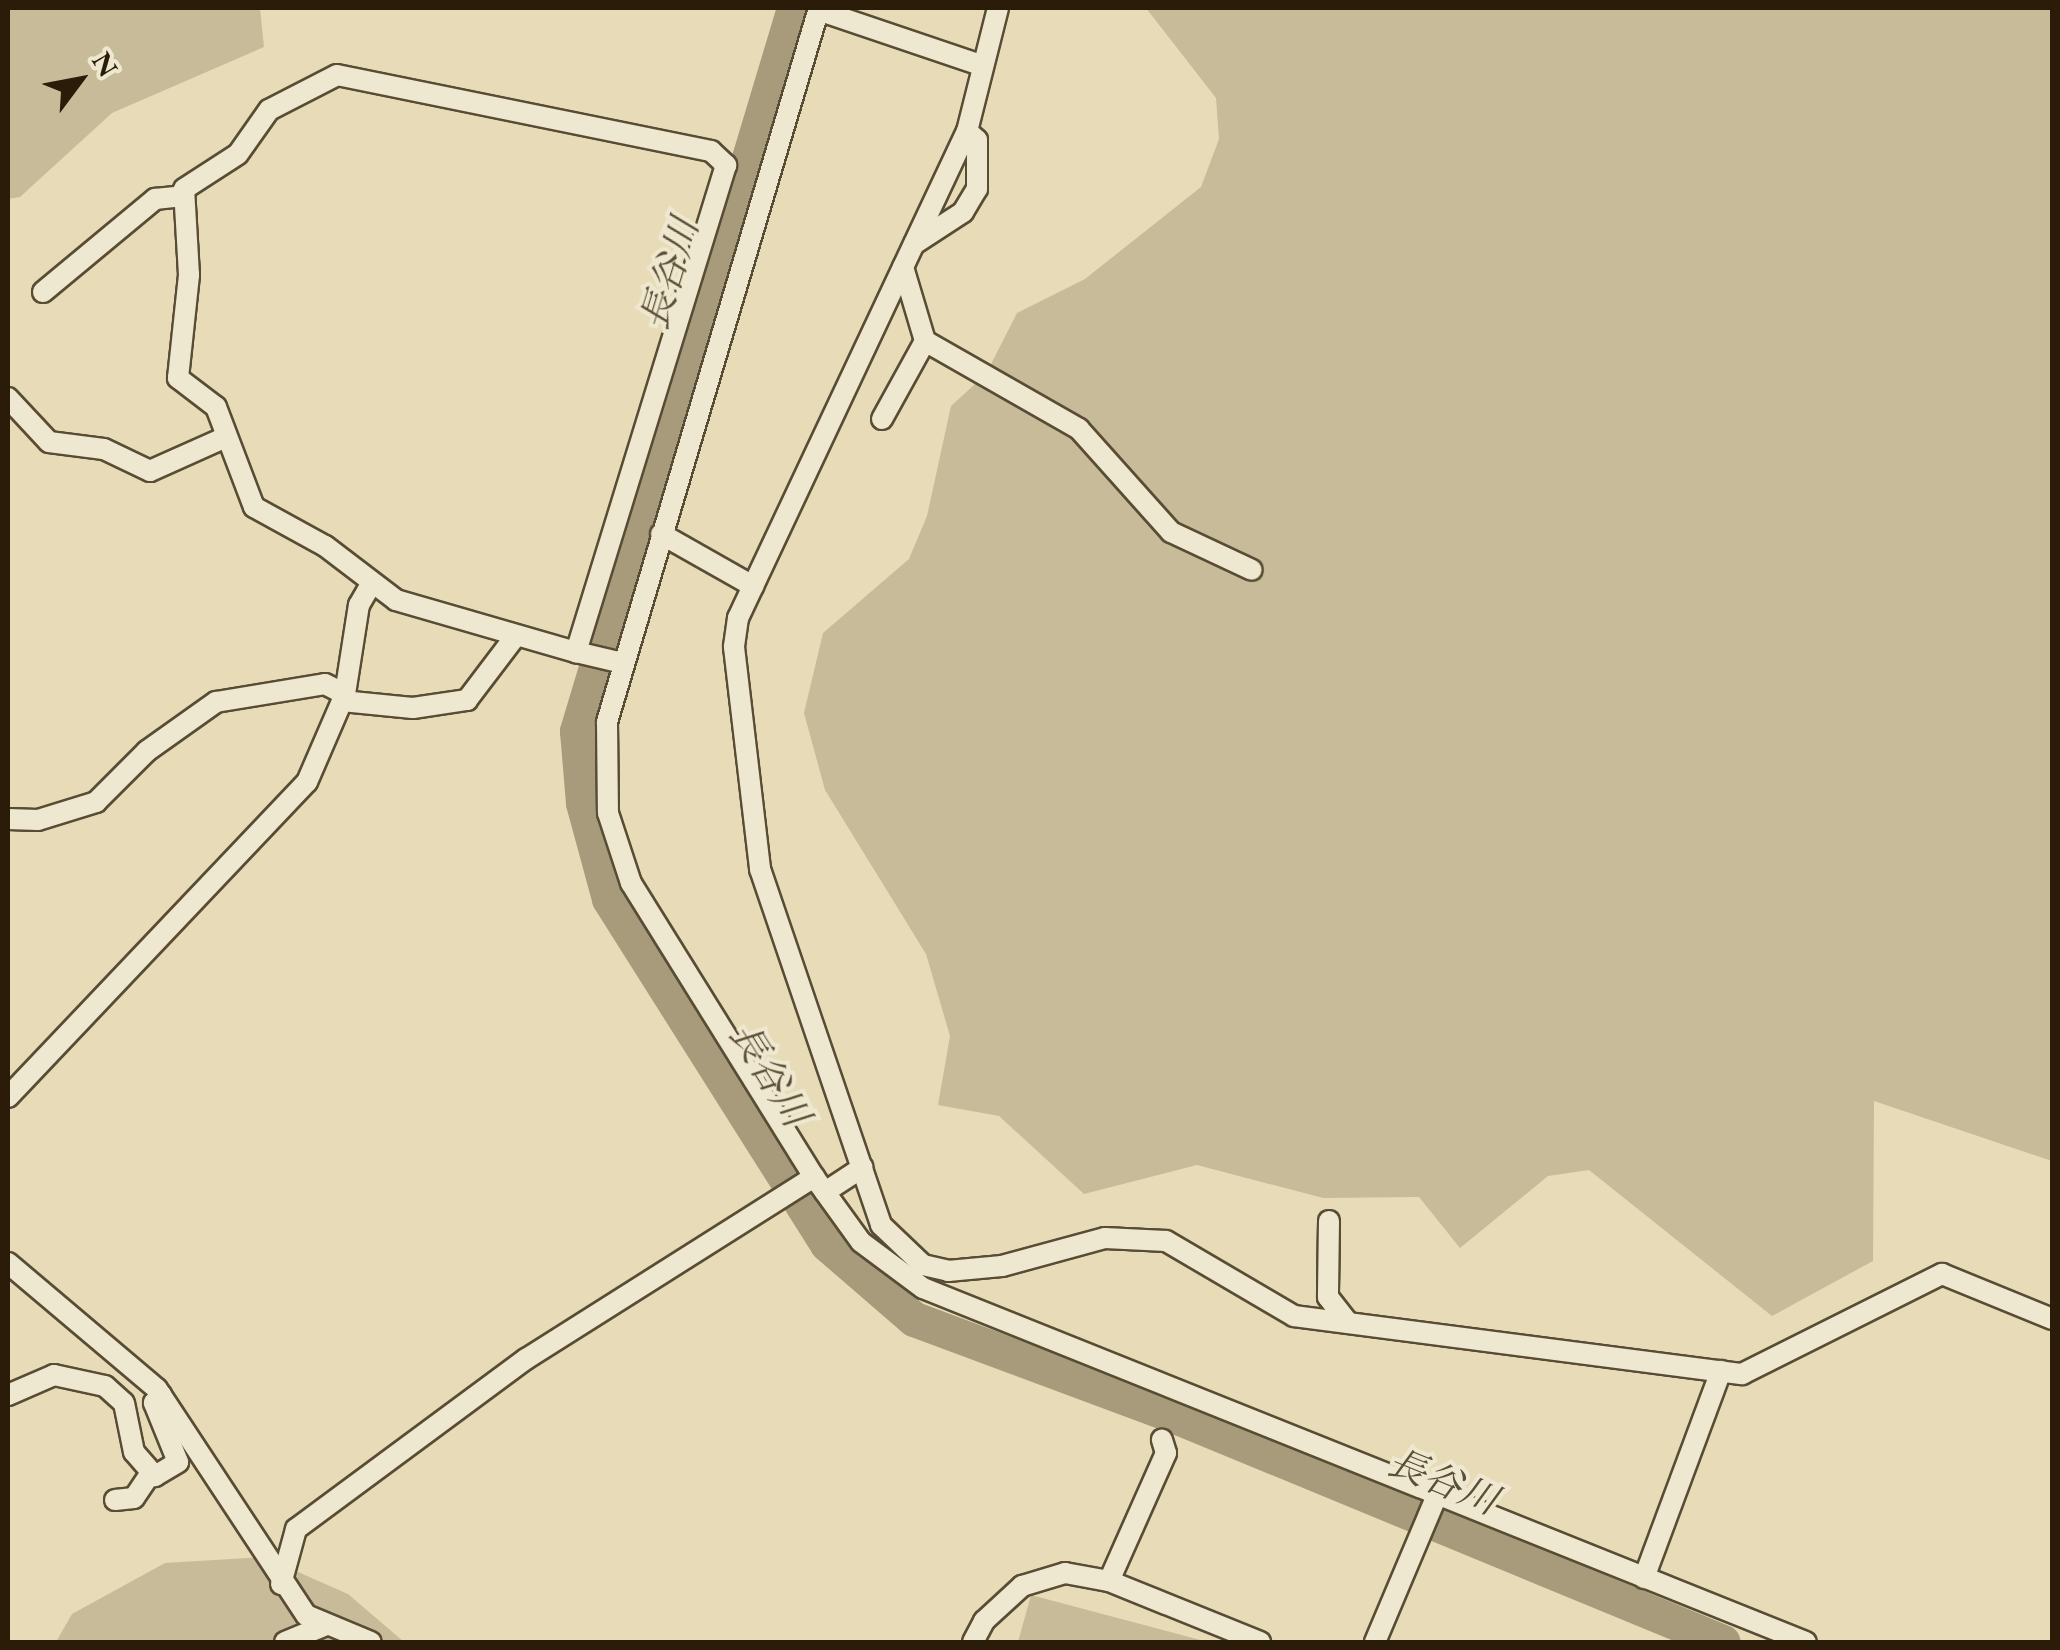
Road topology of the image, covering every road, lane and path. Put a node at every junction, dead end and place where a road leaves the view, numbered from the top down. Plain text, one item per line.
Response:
1 (818, 8) edge
2 (998, 8) edge
3 (983, 66) junction
4 (967, 131) junction
5 (182, 196) junction
6 (913, 245) junction
7 (903, 267) junction
8 (42, 292) dead end
9 (924, 341) junction
10 (8, 398) edge
11 (882, 418) dead end
12 (226, 437) junction
13 (661, 534) junction
14 (1252, 570) dead end
15 (371, 584) junction
16 (753, 586) junction
17 (514, 638) junction
18 (576, 652) junction
19 (623, 663) junction
20 (344, 698) junction
21 (8, 819) edge
22 (8, 1097) edge
23 (863, 1167) junction
24 (820, 1185) junction
25 (1328, 1221) dead end
26 (8, 1263) edge
27 (2052, 1319) edge
28 (1348, 1323) junction
29 (1721, 1371) junction
30 (8, 1395) edge
31 (161, 1395) junction
32 (1162, 1440) dead end
33 (150, 1474) junction
34 (1436, 1496) junction
35 (115, 1500) dead end
36 (1644, 1578) junction
37 (1109, 1581) junction
38 (281, 1584) junction
39 (326, 1625) junction
40 (285, 1642) edge
41 (371, 1642) edge
42 (973, 1642) edge
43 (1260, 1642) edge
44 (1375, 1642) edge
45 (1806, 1642) edge

1 - 3 street
1 - 13 street
2 - 3 street
3 - 4 street
4 - 6 street
4 - 6 street
5 - 8 street
5 - 12 street
5 - 18 street
6 - 7 street
7 - 9 street
7 - 16 street
9 - 11 street
9 - 14 street
10 - 12 street
12 - 15 street
13 - 16 street
13 - 19 street
15 - 17 street
15 - 20 street
16 - 23 street
17 - 18 street
17 - 20 street
18 - 19 street
19 - 24 street
20 - 21 street
20 - 22 street
23 - 24 street
23 - 28 street
24 - 34 street
24 - 38 street
25 - 28 street
26 - 31 street
27 - 29 street
28 - 29 street
29 - 36 street
30 - 33 street
31 - 33 street
31 - 38 street
32 - 37 street
33 - 35 street
34 - 36 street
34 - 44 street
36 - 45 street
37 - 42 street
37 - 43 street
38 - 39 street
39 - 40 street
39 - 41 street

